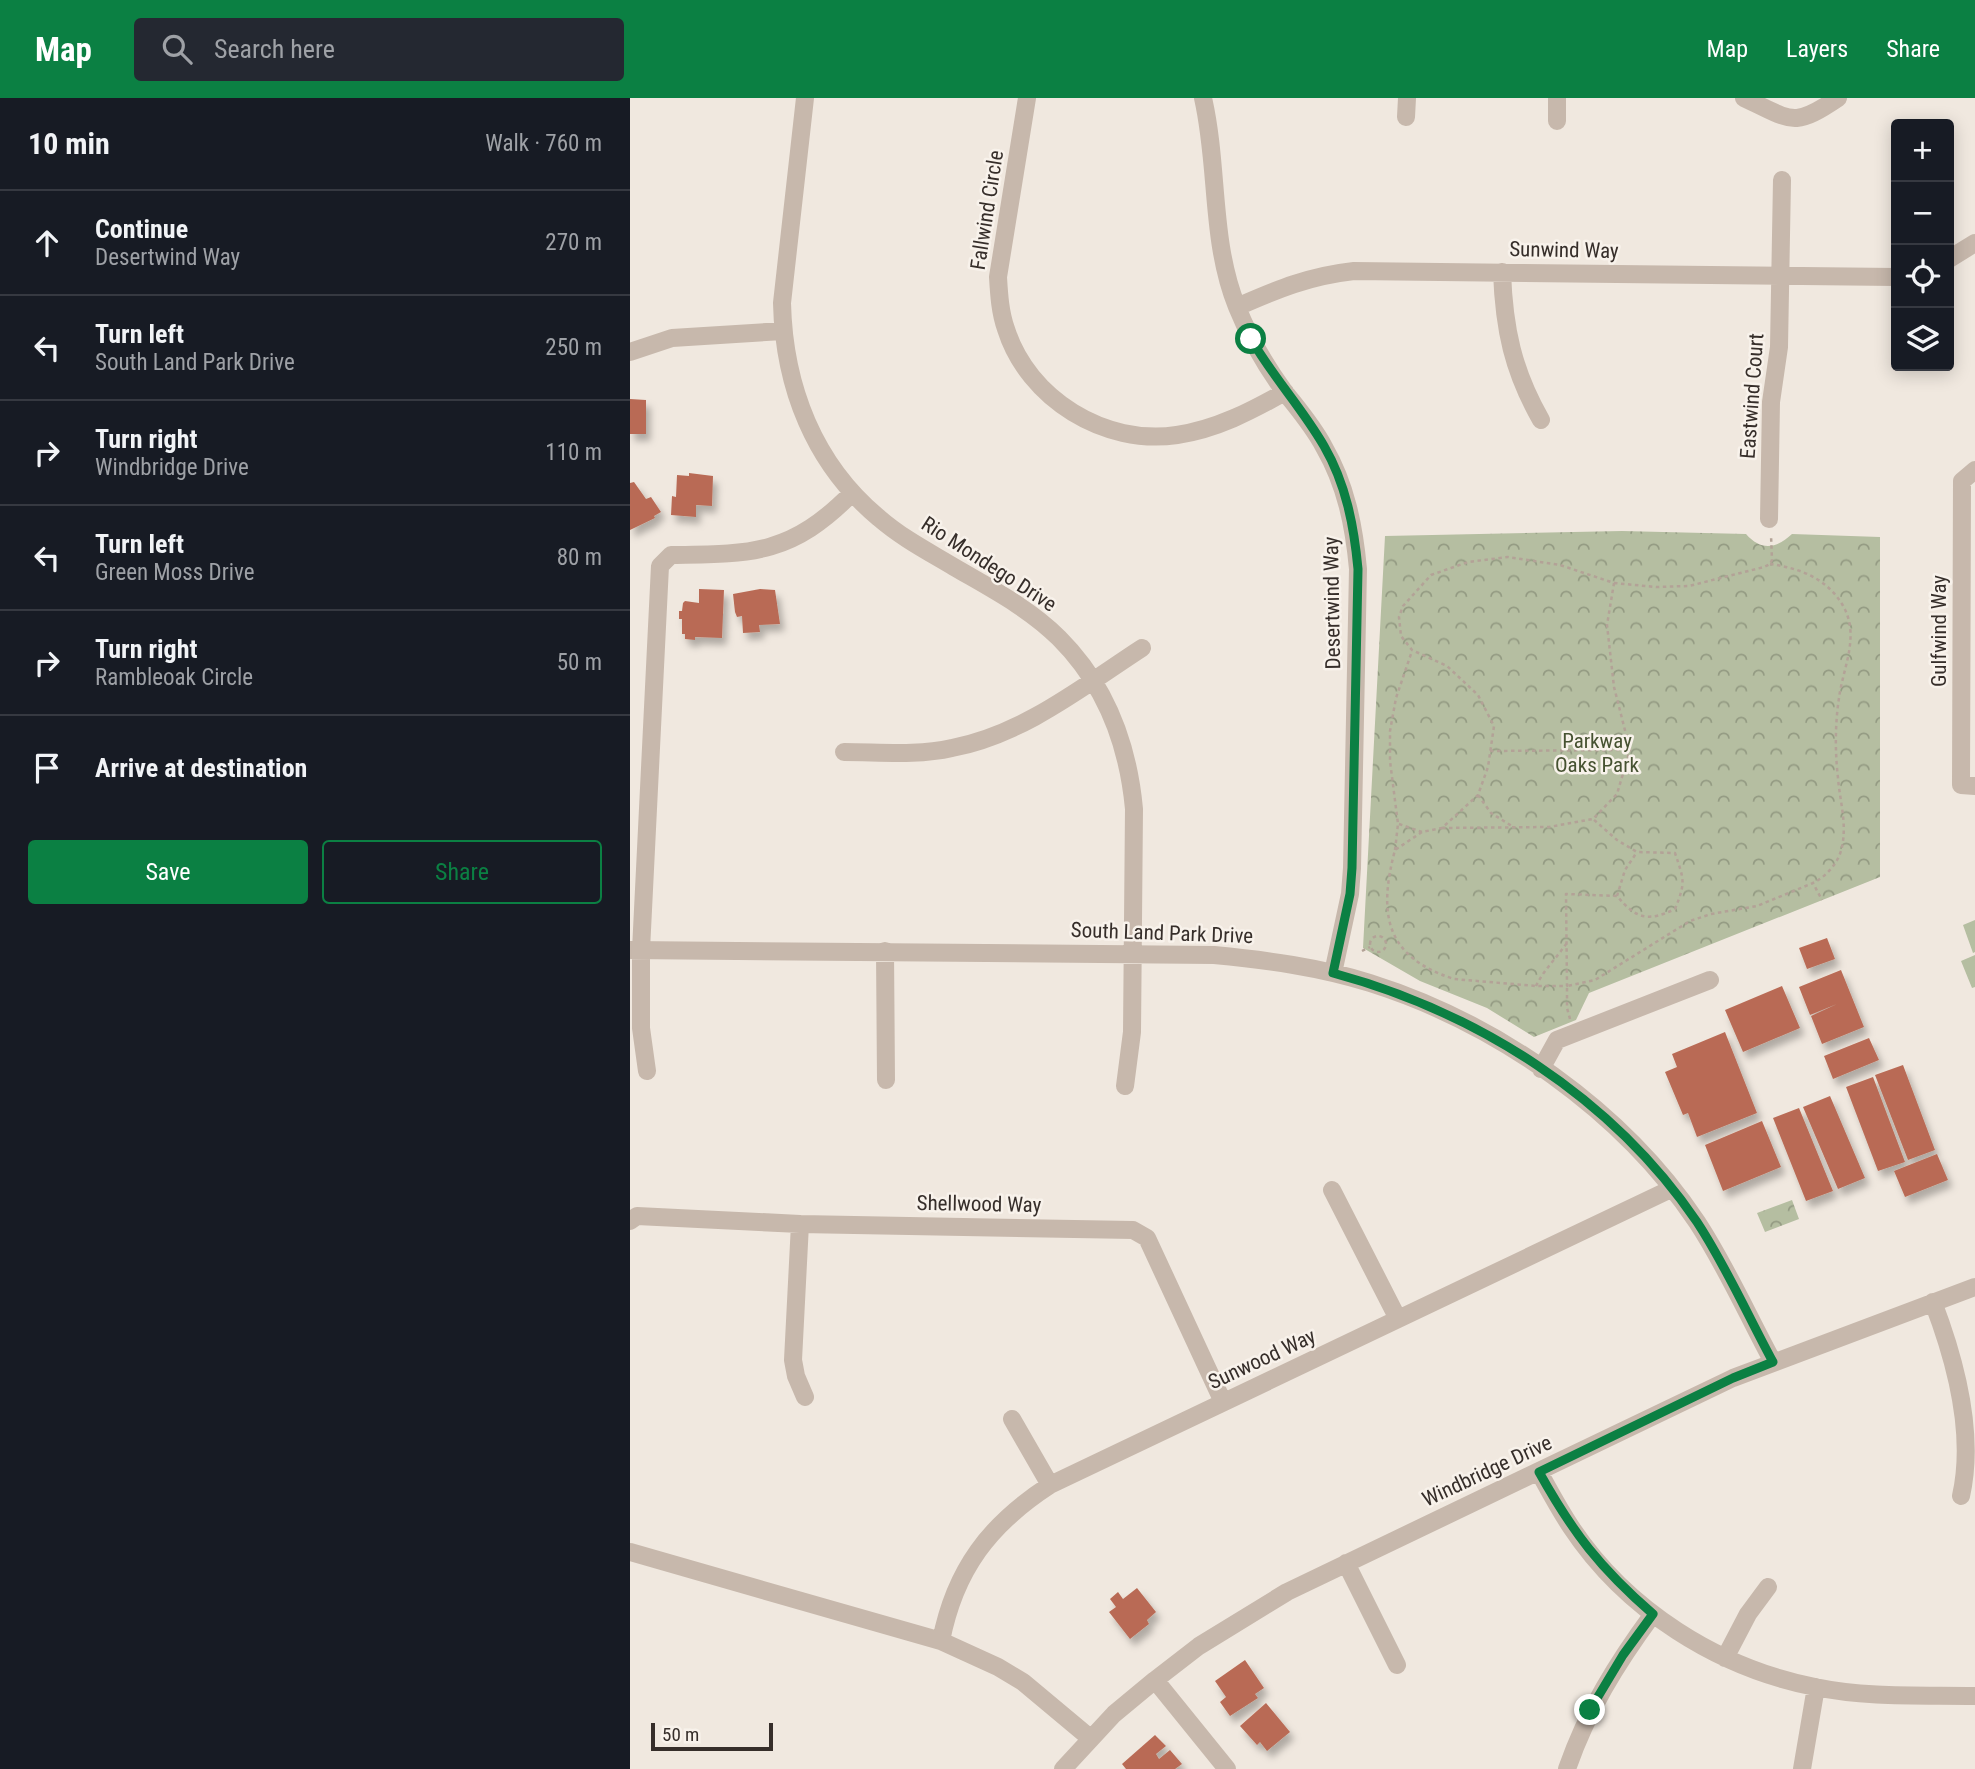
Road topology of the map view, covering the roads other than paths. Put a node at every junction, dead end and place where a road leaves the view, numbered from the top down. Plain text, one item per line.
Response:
1 (805, 98) edge
2 (1027, 98) edge
3 (1203, 98) edge
4 (1407, 98) edge
5 (1557, 98) edge
6 (1744, 98) edge
7 (1838, 98) edge
8 (1406, 117) dead end
9 (1557, 121) dead end
10 (1782, 180) dead end
11 (1975, 243) edge
12 (1954, 256) edge
13 (1502, 272) junction
14 (1781, 276) junction
15 (1891, 277) edge
16 (1237, 307) junction
17 (783, 331) junction
18 (630, 352) edge
19 (1285, 392) junction
20 (1541, 420) dead end
21 (1975, 470) edge
22 (852, 493) junction
23 (1769, 519) dead end
24 (1142, 648) dead end
25 (1093, 680) junction
26 (844, 752) dead end
27 (1975, 786) edge
28 (635, 950) edge
29 (885, 951) junction
30 (1133, 954) junction
31 (1333, 973) junction
32 (1710, 980) dead end
33 (1541, 1069) junction
34 (647, 1071) dead end
35 (886, 1080) dead end
36 (1125, 1086) dead end
37 (1671, 1189) junction
38 (1332, 1190) dead end
39 (630, 1221) edge
40 (800, 1224) junction
41 (1975, 1287) edge
42 (1933, 1302) junction
43 (1398, 1319) junction
44 (1773, 1362) junction
45 (805, 1397) dead end
46 (1223, 1402) junction
47 (1012, 1419) dead end
48 (1539, 1472) junction
49 (1050, 1485) junction
50 (1961, 1496) dead end
51 (630, 1552) edge
52 (1346, 1563) junction
53 (1768, 1587) dead end
54 (1653, 1614) junction
55 (941, 1641) junction
56 (1725, 1658) junction
57 (1397, 1665) dead end
58 (1155, 1680) junction
59 (1816, 1687) junction
60 (1975, 1696) edge
61 (1090, 1738) junction
62 (1063, 1769) edge
63 (1227, 1769) edge
64 (1567, 1769) edge
65 (1802, 1769) edge

1 - 17 street, Rio Mondego Drive
2 - 19 street, Fallwind Circle
3 - 16 street, Desertwind Way
4 - 8 street
5 - 9 street
6 - 7 street
10 - 14 street, Eastwind Court
11 - 12 street
13 - 14 street, Sunwind Way
13 - 16 street, Sunwind Way
13 - 20 street
14 - 15 street, Sunwind Way
14 - 23 street, Eastwind Court
16 - 19 street, Desertwind Way
17 - 18 street
17 - 22 street, Rio Mondego Drive
19 - 31 street, Desertwind Way
21 - 27 street, Gulfwind Way
22 - 25 street, Rio Mondego Drive
22 - 28 street
24 - 25 street
25 - 26 street
25 - 30 street, Rio Mondego Drive
28 - 29 street, South Land Park Drive
28 - 34 street
29 - 30 street, South Land Park Drive
29 - 35 street
30 - 31 street, South Land Park Drive
30 - 36 street, Rio Mondego Drive
31 - 33 street, South Land Park Drive
32 - 33 street
33 - 37 street, South Land Park Drive
37 - 43 street, Sunwood Way
37 - 44 street, South Land Park Drive
38 - 43 street
39 - 40 street, Shellwood Way
40 - 45 street
40 - 46 street, Shellwood Way
41 - 42 street, Windbridge Drive
42 - 44 street, Windbridge Drive
42 - 50 street
43 - 46 street, Sunwood Way
44 - 48 street, Windbridge Drive
46 - 49 street, Sunwood Way
47 - 49 street
48 - 52 street, Windbridge Drive
48 - 54 street
49 - 55 street, Sunwood Way
51 - 55 street
52 - 57 street
52 - 58 street, Windbridge Drive
53 - 56 street
54 - 56 street
54 - 64 street
55 - 61 street
56 - 59 street
58 - 61 street, Windbridge Drive
58 - 63 street
59 - 60 street
59 - 65 street
61 - 62 street, Windbridge Drive

